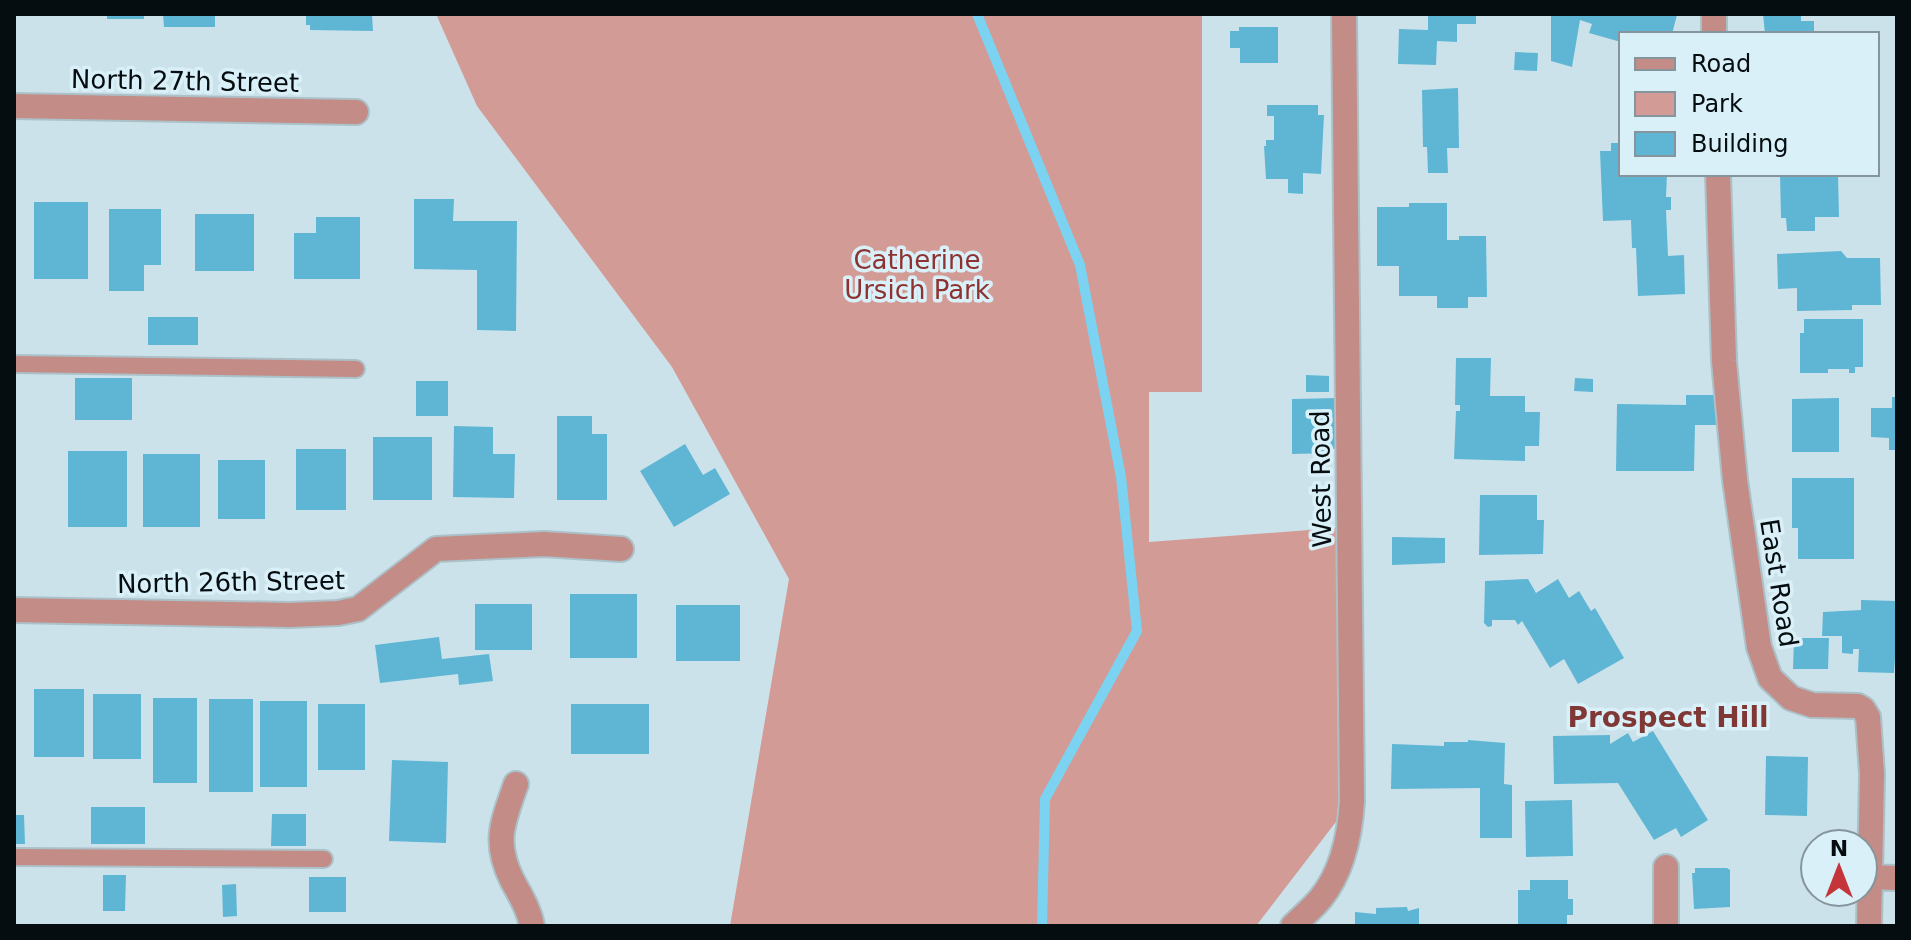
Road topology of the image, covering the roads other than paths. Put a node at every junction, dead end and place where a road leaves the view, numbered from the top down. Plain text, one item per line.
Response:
1 (1344, 14) edge
2 (14, 106) edge
3 (356, 112) dead end
4 (1718, 176) edge
5 (14, 364) edge
6 (356, 369) dead end
7 (621, 549) dead end
8 (14, 610) edge
9 (516, 784) dead end
10 (1870, 828) edge
11 (14, 857) edge
12 (324, 859) dead end
13 (1666, 867) dead end
14 (532, 926) edge
15 (1293, 926) edge
16 (1666, 926) edge

1 - 15 street, West Road
2 - 3 street, North 27th Street
4 - 10 street, East Road
5 - 6 lane
7 - 8 street, North 26th Street
9 - 14 street
11 - 12 lane
13 - 16 street

